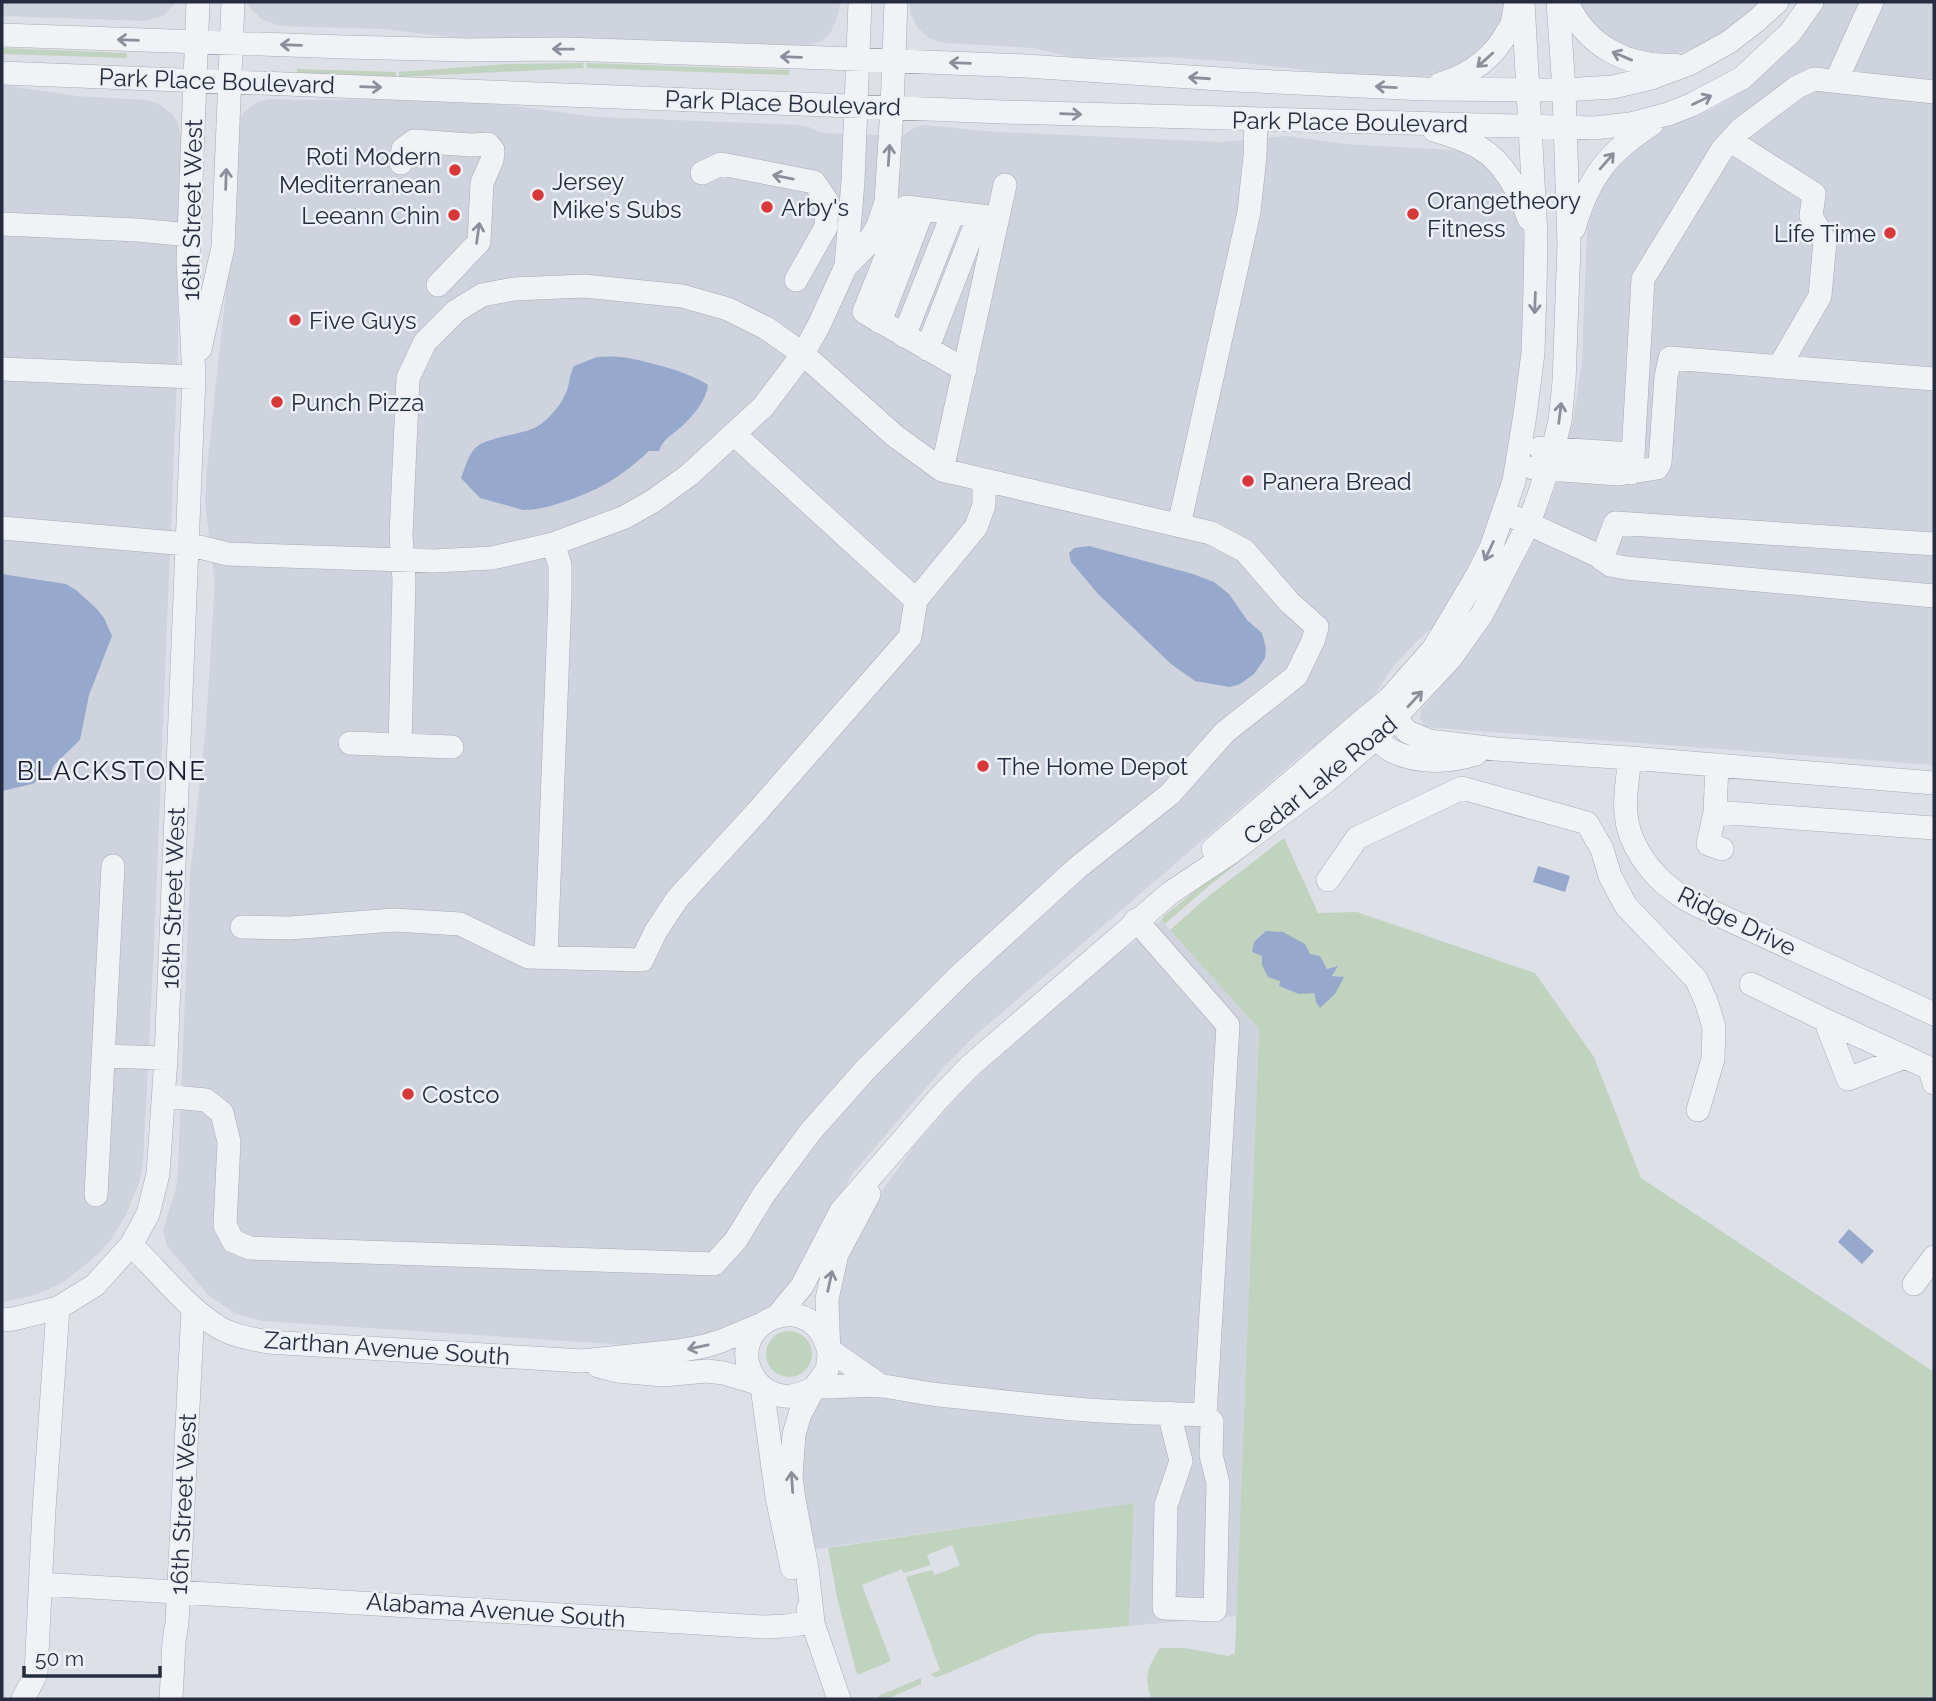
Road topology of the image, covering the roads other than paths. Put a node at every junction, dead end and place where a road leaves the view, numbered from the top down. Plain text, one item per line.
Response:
1 (198, 2) edge
2 (233, 2) edge
3 (860, 2) edge
4 (896, 2) edge
5 (1516, 2) edge
6 (1523, 2) edge
7 (1558, 2) edge
8 (1567, 2) edge
9 (1777, 2) edge
10 (1812, 2) edge
11 (1872, 2) edge
12 (2, 35) edge
13 (196, 42) junction
14 (231, 43) junction
15 (859, 59) junction
16 (894, 61) junction
17 (1689, 64) junction
18 (2, 73) edge
19 (1836, 81) junction
20 (195, 82) junction
21 (229, 83) junction
22 (1425, 89) junction
23 (1528, 89) junction
24 (1564, 89) junction
25 (1934, 92) edge
26 (857, 106) junction
27 (892, 108) junction
28 (1668, 114) junction
29 (1256, 120) junction
30 (1420, 124) junction
31 (1530, 126) junction
32 (1565, 127) junction
33 (1731, 141) junction
34 (401, 163) dead end
35 (702, 173) dead end
36 (1004, 185) dead end
37 (953, 213) junction
38 (2, 224) edge
39 (189, 235) junction
40 (1536, 235) junction
41 (1569, 244) junction
42 (846, 266) junction
43 (796, 280) dead end
44 (438, 285) dead end
45 (898, 332) junction
46 (803, 354) junction
47 (1779, 367) junction
48 (2, 369) edge
49 (965, 370) junction
50 (194, 377) junction
51 (1934, 379) edge
52 (734, 434) junction
53 (1518, 456) junction
54 (1551, 459) junction
55 (1632, 463) junction
56 (942, 470) junction
57 (984, 481) junction
58 (1504, 513) junction
59 (1529, 523) junction
60 (1179, 525) junction
61 (2, 528) edge
62 (187, 544) junction
63 (553, 544) junction
64 (1934, 544) edge
65 (1602, 559) junction
66 (402, 560) junction
67 (1934, 596) edge
68 (916, 600) junction
69 (1388, 713) junction
70 (1369, 730) junction
71 (350, 743) dead end
72 (400, 745) junction
73 (452, 747) dead end
74 (1496, 749) junction
75 (1630, 758) junction
76 (1717, 765) junction
77 (1934, 782) edge
78 (1715, 812) junction
79 (1934, 828) edge
80 (1630, 839) junction
81 (1602, 849) junction
82 (1721, 849) dead end
83 (113, 866) dead end
84 (1328, 880) dead end
85 (1136, 920) junction
86 (242, 927) dead end
87 (546, 957) junction
88 (1751, 984) dead end
89 (1934, 1014) edge
90 (1825, 1020) junction
91 (103, 1056) junction
92 (1905, 1057) junction
93 (166, 1058) junction
94 (1933, 1074) edge
95 (164, 1097) junction
96 (1699, 1110) dead end
97 (888, 1159) junction
98 (96, 1195) dead end
99 (131, 1244) junction
100 (1934, 1257) edge
101 (1914, 1284) dead end
102 (58, 1308) junction
103 (193, 1309) junction
104 (770, 1319) junction
105 (2, 1320) edge
106 (828, 1349) junction
107 (582, 1362) junction
108 (760, 1385) junction
109 (880, 1385) junction
110 (814, 1388) junction
111 (1169, 1413) junction
112 (1205, 1415) junction
113 (1211, 1455) junction
114 (1181, 1461) junction
115 (40, 1584) junction
116 (178, 1591) junction
117 (813, 1622) junction
118 (23, 1699) edge
119 (171, 1699) edge
120 (839, 1699) edge

1 - 13 street, 16th Street West
2 - 14 street, 16th Street West
3 - 15 street
4 - 16 street
5 -> 22 street
6 - 23 street, Cedar Lake Road
7 - 24 street, Cedar Lake Road
17 -> 8 street
9 - 17 street
28 -> 10 street
11 - 19 street
13 -> 12 street, Park Place Boulevard
13 - 14 street, Park Place Boulevard
13 - 20 street, 16th Street West
15 -> 14 street, Park Place Boulevard
14 - 21 street, 16th Street West
15 - 16 street, Park Place Boulevard
15 - 26 street
22 -> 16 street, Park Place Boulevard
16 - 27 street
17 - 24 street
18 - 20 street, Park Place Boulevard
19 - 25 street
19 - 33 street
20 - 21 street, Park Place Boulevard
20 - 39 street, 16th Street West
21 -> 26 street, Park Place Boulevard
50 -> 21 street, 16th Street West
22 - 23 street, Park Place Boulevard
23 - 24 street
23 - 31 street, Cedar Lake Road
24 - 32 street, Cedar Lake Road
26 - 27 street, Park Place Boulevard
26 - 42 street
27 -> 29 street, Park Place Boulevard
42 -> 27 street
28 - 32 street
41 -> 28 street
29 - 30 street, Park Place Boulevard
29 - 60 street
30 - 31 street, Park Place Boulevard
30 - 40 street
31 - 32 street, Park Place Boulevard
31 - 40 street, Cedar Lake Road
32 - 41 street, Cedar Lake Road
33 - 47 street
33 - 55 street
44 -> 34 street
43 -> 35 street
36 - 37 street
37 - 45 street
37 - 45 street
37 - 45 street
37 - 49 street
38 - 39 street
39 - 50 street, 16th Street West
40 -> 53 street, Cedar Lake Road
54 -> 41 street, Cedar Lake Road
42 - 46 street
45 - 49 street
46 - 52 street
46 - 56 street
46 - 66 street
47 - 51 street
47 - 55 street
48 - 50 street
49 - 56 street
50 - 62 street, 16th Street West
52 - 63 street
52 - 68 street
53 - 54 street
53 - 58 street, Cedar Lake Road
54 - 55 street
54 - 59 street, Cedar Lake Road
56 - 57 street
57 - 60 street
57 - 68 street
58 - 59 street
58 -> 69 street, Cedar Lake Road
59 - 65 street
69 -> 59 street, Cedar Lake Road
60 - 95 street
61 - 62 street
62 - 66 street
62 - 93 street, 16th Street West
63 - 66 street
63 - 87 street
64 - 65 street
65 - 67 street
66 - 72 street
68 - 87 street
69 - 70 street, Cedar Lake Road
69 - 74 street
70 - 74 street
70 - 85 street, Cedar Lake Road
71 - 72 street
72 - 73 street
74 - 75 street
75 - 76 street
75 - 80 street, Ridge Drive
76 - 77 street
76 - 78 street
78 - 79 street
78 - 82 street
80 - 81 street
80 - 89 street, Ridge Drive
81 - 84 street
81 - 96 street
83 - 91 street
85 - 97 street, Cedar Lake Road
85 - 112 street
86 - 87 street
88 - 90 street
90 - 92 street
90 - 92 street
91 - 93 street
91 - 98 street
92 - 94 street
93 - 95 street, 16th Street West
95 - 99 street, 16th Street West
97 - 104 street, Cedar Lake Road
106 -> 97 street, Cedar Lake Road
99 - 102 street
99 - 103 street, Zarthan Avenue South
100 - 101 street
102 - 105 street
102 - 115 street
103 - 107 street, Zarthan Avenue South
103 - 116 street, 16th Street West
104 - 106 street
104 -> 107 street, Zarthan Avenue South
104 - 108 street, Cedar Lake Road
106 - 109 street
106 - 110 street, Cedar Lake Road
107 - 108 street, Zarthan Avenue South
108 - 110 street
108 - 117 street, Cedar Lake Road
109 - 110 street
109 - 111 street
117 -> 110 street, Cedar Lake Road
111 - 112 street
111 - 114 street
112 - 113 street
113 - 114 street
113 - 114 street
115 - 116 street, Alabama Avenue South
115 - 118 street
116 - 117 street, Alabama Avenue South
116 - 119 street, 16th Street West
117 - 120 street, Cedar Lake Road

